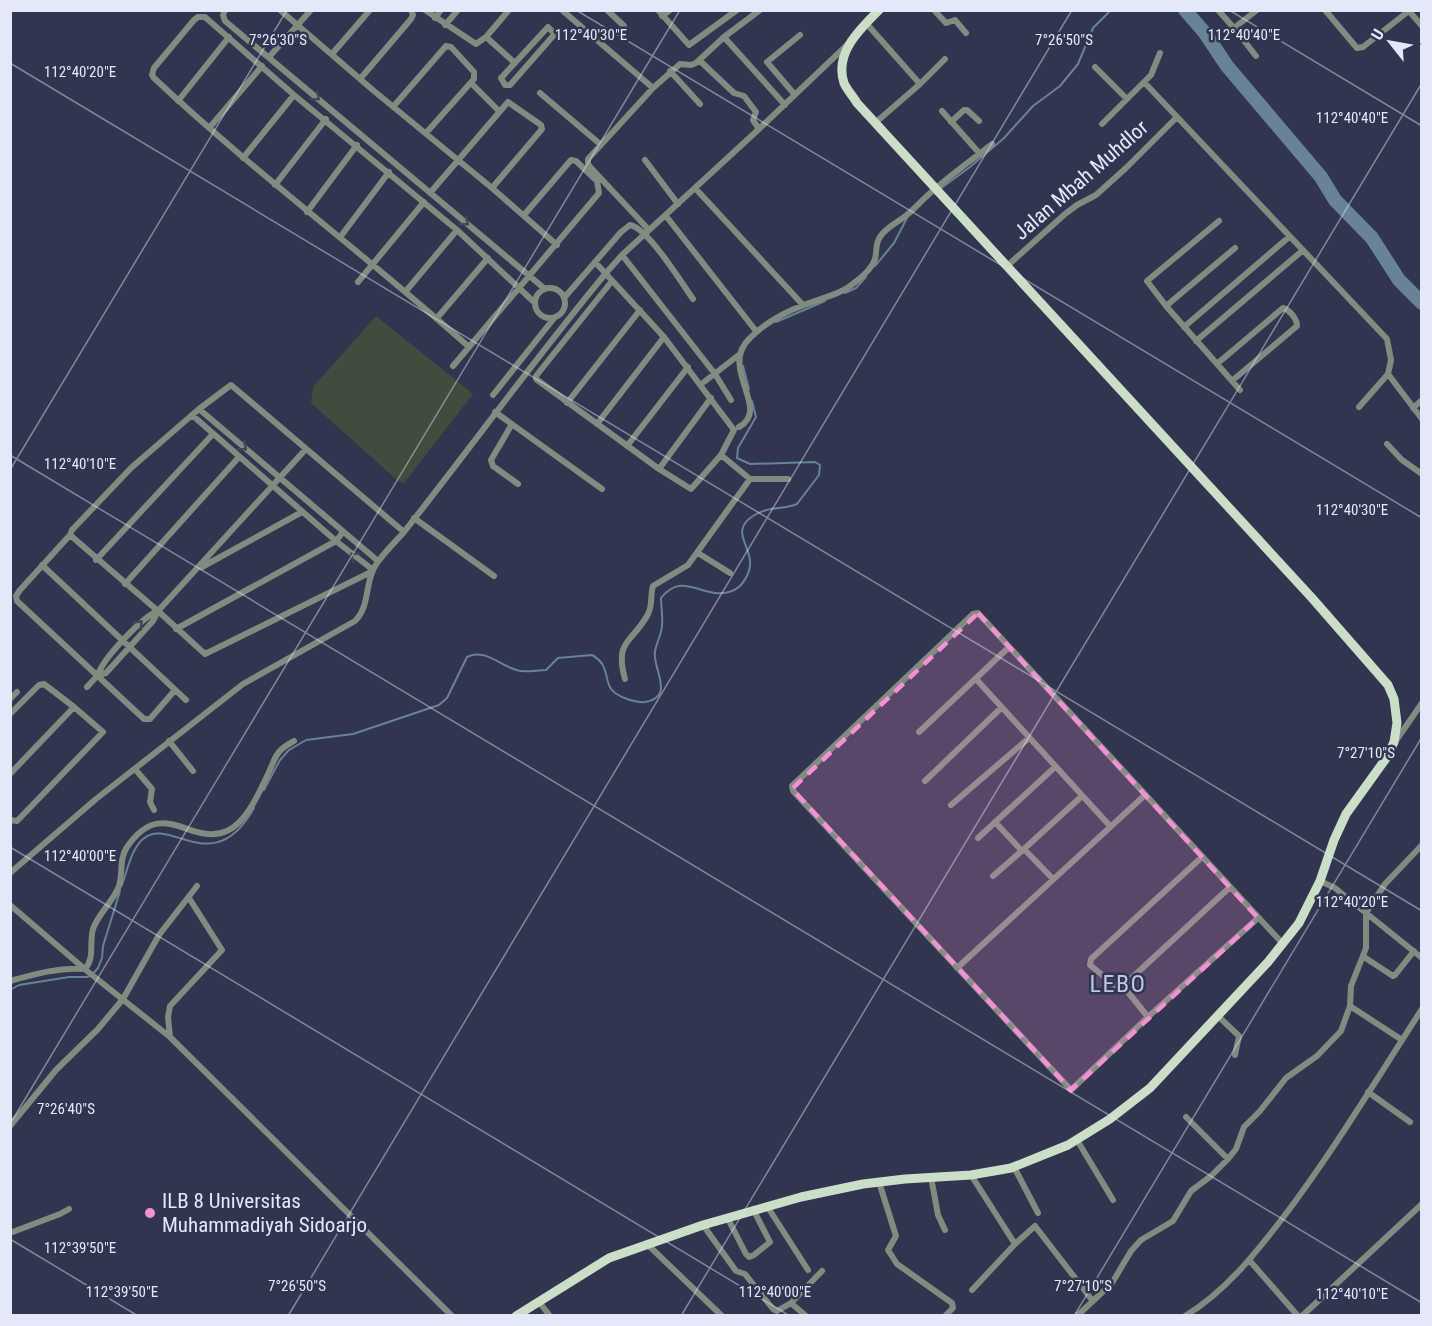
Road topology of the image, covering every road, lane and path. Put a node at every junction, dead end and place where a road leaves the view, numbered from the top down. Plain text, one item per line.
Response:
1 (225, 10) edge
2 (280, 10) edge
3 (311, 10) edge
4 (370, 10) edge
5 (411, 10) edge
6 (424, 10) edge
7 (441, 10) edge
8 (458, 10) edge
9 (509, 10) edge
10 (607, 10) edge
11 (670, 10) edge
12 (737, 10) edge
13 (760, 10) edge
14 (879, 10) edge
15 (934, 10) edge
16 (1218, 10) edge
17 (1257, 10) edge
18 (1325, 10) edge
19 (563, 11) edge
20 (1409, 11) edge
21 (660, 13) edge
22 (435, 18) junction
23 (866, 23) junction
24 (445, 25) junction
25 (298, 26) junction
26 (624, 26) dead end
27 (1422, 27) edge
28 (1234, 28) junction
29 (966, 33) dead end
30 (800, 35) dead end
31 (229, 37) junction
32 (486, 37) junction
33 (724, 38) junction
34 (851, 40) junction
35 (255, 46) junction
36 (1160, 53) dead end
37 (248, 54) junction
38 (332, 54) junction
39 (1256, 56) dead end
40 (270, 57) junction
41 (945, 59) dead end
42 (699, 60) junction
43 (515, 63) junction
44 (262, 66) junction
45 (1095, 67) dead end
46 (670, 71) junction
47 (288, 73) junction
48 (360, 79) junction
49 (280, 82) junction
50 (1144, 82) junction
51 (471, 83) junction
52 (920, 84) junction
53 (652, 88) junction
54 (540, 93) dead end
55 (294, 94) junction
56 (795, 95) junction
57 (1126, 98) junction
58 (178, 100) junction
59 (700, 104) dead end
60 (785, 105) junction
61 (393, 107) junction
62 (499, 111) junction
63 (942, 111) dead end
64 (1177, 117) junction
65 (326, 119) junction
66 (979, 121) dead end
67 (951, 122) junction
68 (875, 123) junction
69 (1102, 124) dead end
70 (210, 127) junction
71 (759, 129) junction
72 (426, 133) junction
73 (600, 144) junction
74 (992, 144) dead end
75 (357, 145) junction
76 (980, 154) junction
77 (243, 158) junction
78 (460, 160) junction
79 (645, 160) dead end
80 (389, 172) junction
81 (413, 178) junction
82 (275, 185) junction
83 (407, 187) junction
84 (492, 188) junction
85 (695, 188) junction
86 (938, 192) junction
87 (430, 193) junction
88 (424, 202) junction
89 (678, 204) junction
90 (307, 212) junction
91 (524, 215) junction
92 (666, 216) junction
93 (1219, 221) dead end
94 (457, 230) junction
95 (647, 232) junction
96 (341, 236) junction
97 (1290, 237) junction
98 (557, 245) junction
99 (1234, 248) dead end
100 (1302, 250) junction
101 (622, 255) junction
102 (488, 258) junction
103 (595, 262) junction
104 (373, 264) junction
105 (1007, 266) junction
106 (606, 273) junction
107 (529, 276) junction
108 (612, 281) junction
109 (358, 282) dead end
110 (520, 287) junction
111 (545, 289) junction
112 (406, 291) junction
113 (564, 298) junction
114 (693, 299) dead end
115 (535, 303) junction
116 (803, 305) junction
117 (1166, 306) junction
118 (640, 310) junction
119 (558, 315) junction
120 (437, 318) junction
121 (567, 319) junction
122 (1184, 327) junction
123 (756, 332) junction
124 (664, 337) junction
125 (1196, 341) junction
126 (469, 347) junction
127 (740, 354) junction
128 (1218, 363) junction
129 (453, 366) dead end
130 (688, 367) junction
131 (715, 374) junction
132 (1388, 374) junction
133 (1233, 380) junction
134 (704, 382) dead end
135 (500, 385) junction
136 (1240, 390) dead end
137 (510, 393) junction
138 (493, 395) dead end
139 (711, 399) junction
140 (731, 400) dead end
141 (1422, 400) edge
142 (567, 403) junction
143 (1359, 407) dead end
144 (1413, 408) junction
145 (199, 409) junction
146 (495, 412) junction
147 (192, 415) junction
148 (1421, 418) edge
149 (512, 424) junction
150 (597, 424) junction
151 (738, 427) dead end
152 (213, 434) junction
153 (1387, 444) dead end
154 (627, 446) junction
155 (305, 450) junction
156 (721, 455) junction
157 (239, 457) junction
158 (659, 469) junction
159 (1422, 474) edge
160 (280, 478) junction
161 (750, 479) junction
162 (788, 479) dead end
163 (518, 484) dead end
164 (272, 486) junction
165 (602, 489) dead end
166 (302, 513) junction
167 (414, 518) junction
168 (343, 532) junction
169 (404, 532) junction
170 (70, 535) junction
171 (336, 541) junction
172 (698, 553) junction
173 (96, 560) junction
174 (378, 561) junction
175 (42, 565) junction
176 (196, 570) junction
177 (372, 571) junction
178 (730, 573) dead end
179 (494, 576) dead end
180 (125, 584) junction
181 (158, 611) junction
182 (176, 629) junction
183 (123, 641) junction
184 (129, 647) junction
185 (1008, 648) junction
186 (98, 675) junction
187 (625, 679) dead end
188 (976, 679) junction
189 (87, 687) dead end
190 (175, 690) junction
191 (17, 692) dead end
192 (10, 699) edge
193 (186, 700) dead end
194 (1422, 703) edge
195 (74, 707) junction
196 (1001, 708) junction
197 (10, 714) edge
198 (919, 732) dead end
199 (1029, 738) junction
200 (169, 741) junction
201 (294, 741) dead end
202 (1394, 742) junction
203 (10, 762) edge
204 (1055, 767) junction
205 (16, 768) junction
206 (135, 769) junction
207 (193, 771) dead end
208 (10, 774) edge
209 (925, 781) dead end
210 (1145, 795) junction
211 (1082, 796) junction
212 (951, 806) dead end
213 (154, 810) dead end
214 (10, 820) edge
215 (995, 822) junction
216 (1110, 826) junction
217 (978, 838) dead end
218 (1422, 845) edge
219 (1023, 850) junction
220 (1202, 857) junction
221 (10, 873) edge
222 (993, 876) dead end
223 (1053, 879) junction
224 (1320, 881) junction
225 (197, 886) dead end
226 (1229, 888) junction
227 (189, 898) junction
228 (10, 905) edge
229 (1364, 911) junction
230 (1258, 918) junction
231 (1283, 944) junction
232 (1414, 951) junction
233 (1364, 957) junction
234 (1422, 958) edge
235 (957, 968) junction
236 (86, 970) junction
237 (10, 981) edge
238 (1123, 986) junction
239 (123, 999) junction
240 (1350, 1006) junction
241 (1422, 1009) edge
242 (1218, 1016) junction
243 (1148, 1017) junction
244 (170, 1037) junction
245 (1402, 1040) junction
246 (1235, 1055) dead end
247 (1368, 1092) junction
248 (1186, 1117) dead end
249 (1410, 1122) dead end
250 (10, 1126) edge
251 (1077, 1140) junction
252 (1228, 1159) junction
253 (1014, 1167) junction
254 (971, 1175) junction
255 (930, 1177) junction
256 (879, 1182) junction
257 (1113, 1200) dead end
258 (1422, 1204) edge
259 (767, 1206) junction
260 (69, 1209) dead end
261 (753, 1209) junction
262 (1038, 1213) dead end
263 (727, 1217) junction
264 (703, 1225) junction
265 (945, 1230) dead end
266 (10, 1233) edge
267 (647, 1244) junction
268 (1015, 1244) junction
269 (1250, 1261) junction
270 (808, 1270) dead end
271 (822, 1271) dead end
272 (972, 1290) dead end
273 (1090, 1298) junction
274 (539, 1302) junction
275 (791, 1303) junction
276 (520, 1315) edge
277 (452, 1316) edge
278 (550, 1316) edge
279 (722, 1316) edge
280 (806, 1316) edge
281 (945, 1316) edge
282 (1077, 1316) edge
283 (1185, 1316) edge
284 (1300, 1316) edge

1 - 35 street
2 - 25 street
3 - 25 street
4 - 38 street
5 - 48 street
6 - 22 street
7 - 22 street
8 - 24 street
9 - 32 street
10 - 26 street
11 - 21 street
12 - 21 street
13 - 33 street
14 - 23 main road
15 - 29 street
16 - 28 street
17 - 28 street
18 - 20 street
19 - 53 street
20 - 27 street
22 - 24 street
23 - 34 main road
23 - 52 street
24 - 32 street
25 - 38 street
25 - 40 street
28 - 39 street
30 - 56 street
31 - 37 street
31 - 58 street
31 - 58 street
32 - 43 street
33 - 42 street
33 - 60 street
34 - 56 street
34 - 68 main road
35 - 37 street
35 - 40 street
36 - 50 street
37 - 44 street
38 - 48 street
40 - 47 street
41 - 52 street
42 - 46 street
42 - 71 street
43 - 43 street
44 - 49 street
44 - 70 street
45 - 57 street
46 - 53 street
46 - 59 street
47 - 49 street
47 -> 81 street
48 - 61 street
49 - 55 street
50 - 57 street
50 - 64 street
51 - 61 street
51 - 62 street
51 - 72 street
52 - 68 street
53 - 73 street
54 - 73 street
55 - 65 street
55 - 77 street
56 - 60 street
57 - 69 street
58 - 70 street
60 - 71 street
61 - 72 street
62 - 78 street
62 - 84 street
63 - 67 street
64 - 97 street
64 - 105 street, Jalan Mbah Muhdlor
65 - 75 street
65 - 82 street
66 - 67 street
67 - 76 street
68 - 86 main road
70 - 77 street
71 - 85 street
72 - 78 street
73 - 95 street
74 - 76 street
75 - 80 street
75 - 90 street
76 - 86 street
77 - 82 street
78 - 84 street
78 - 87 street
79 - 89 street
80 - 83 street
80 - 96 street
81 - 83 street
81 - 87 street
82 - 90 street
83 - 88 street
84 - 91 street
85 - 89 street
85 - 116 street
86 - 105 main road
86 - 116 street
87 -> 107 street
88 - 94 street
88 - 104 street
89 - 92 street
90 - 96 street
91 - 98 street
91 - 98 street
92 - 95 street
92 - 123 street
93 - 117 street
94 - 102 street
94 - 112 street
95 - 101 street
95 - 103 street
95 - 114 street
96 - 104 street
97 - 100 street
97 - 122 street
98 - 107 street
99 - 117 street
100 - 125 street
100 - 132 street
101 - 106 street
101 - 131 street
102 - 110 street
102 - 120 street
103 - 106 street
103 - 113 street
104 - 109 street
104 - 112 street
105 - 202 main road
106 - 108 street
106 - 121 street
107 - 110 street
107 - 111 street
108 - 118 street
108 - 142 street
110 - 115 street
110 - 126 street
111 - 113 street
111 - 115 street
112 - 120 street
113 - 119 street
115 - 119 street
116 - 123 street
117 - 122 street
118 - 124 street
118 - 142 street
119 - 121 street
119 - 135 street
120 - 126 street
121 - 137 street
122 - 125 street
123 - 127 street
124 - 130 street
124 - 150 street
125 - 128 street
126 - 129 street
127 - 131 street
127 - 151 street
128 - 133 street
128 - 133 street
130 - 139 street
130 - 154 street
131 - 134 street
131 - 140 street
132 - 143 street
132 - 144 street
133 - 136 street
135 - 137 street
135 - 138 street
137 - 146 street
139 - 156 street
139 - 158 street
141 - 144 street
142 - 150 street
144 - 148 street
145 - 147 street
145 - 155 street
145 -> 160 street
146 - 149 street
146 - 167 street
147 - 152 street
147 - 170 street
149 - 163 street
149 - 165 street
150 - 154 street
152 - 157 street
152 - 173 street
153 - 159 street
154 - 158 street
155 - 160 street
155 - 169 street
156 - 158 street
156 - 161 street
157 - 164 street
157 - 180 street
160 - 164 street
160 - 168 street
161 - 162 street
161 - 172 street
164 - 166 street
164 - 176 street
166 - 171 street
166 - 176 street
167 - 169 street
167 - 179 street
168 - 171 street
168 - 174 street
169 - 174 street
170 - 173 street
170 - 175 street
177 -> 171 street
171 - 182 street
172 - 178 street
172 - 187 street
173 - 180 street
174 - 177 street
175 - 183 street
175 - 186 street
176 - 181 street
177 - 182 street
177 - 200 street
180 - 181 street
181 - 182 street
183 -> 181 street
181 - 184 street
183 - 184 street
183 - 186 street
184 - 186 street
184 - 190 street
185 - 188 street
185 - 210 street
185 - 235 street
186 - 189 street
186 - 190 street
188 - 196 street
188 - 198 street
190 - 193 street
191 - 192 street
194 - 202 street
195 - 197 street
195 - 205 street
195 - 214 street
196 - 199 street
196 - 209 street
199 - 204 street
199 - 212 street
200 - 206 street
200 - 207 street
201 - 236 street
202 - 224 main road
203 - 205 street
204 - 211 street
204 - 215 street
205 - 208 street
206 - 213 street
206 - 221 street
210 - 216 street
210 - 220 street
211 - 216 street
211 - 219 street
215 - 217 street
215 - 219 street
216 - 223 street
218 - 229 street
219 - 222 street
219 - 223 street
220 - 226 street
220 - 238 street
223 - 235 street
224 - 229 street
224 - 231 main road
225 - 227 street
226 - 230 street
226 - 238 street
227 - 239 street
227 - 244 street
228 - 236 street
229 - 232 street
229 - 233 street
230 - 231 street
230 - 243 street
231 - 242 main road
232 - 233 street
232 - 234 street
233 - 240 street
235 - 243 street
236 - 237 street
236 - 239 street
238 - 243 street
239 - 244 street
239 - 250 street
240 - 245 street
240 - 252 street
241 - 245 street
242 - 246 street
242 - 251 main road
244 - 277 street
245 - 247 street
247 - 249 street
247 - 269 street
248 - 252 street
251 - 253 main road
251 - 257 street
252 - 273 street
253 - 254 main road
253 - 262 street
254 - 255 main road
254 - 268 street
255 - 256 main road
255 - 265 street
256 - 259 main road
256 - 281 street
258 - 284 street
259 - 261 main road
259 - 270 street
260 - 266 street
261 - 263 main road
261 - 263 street
263 - 264 main road
264 - 267 main road
264 - 275 street
267 - 274 main road
267 - 279 street
268 - 272 street
268 - 273 street
269 - 283 street
269 - 284 street
271 - 275 street
273 - 282 street
274 - 276 main road
274 - 278 street
275 - 280 street

